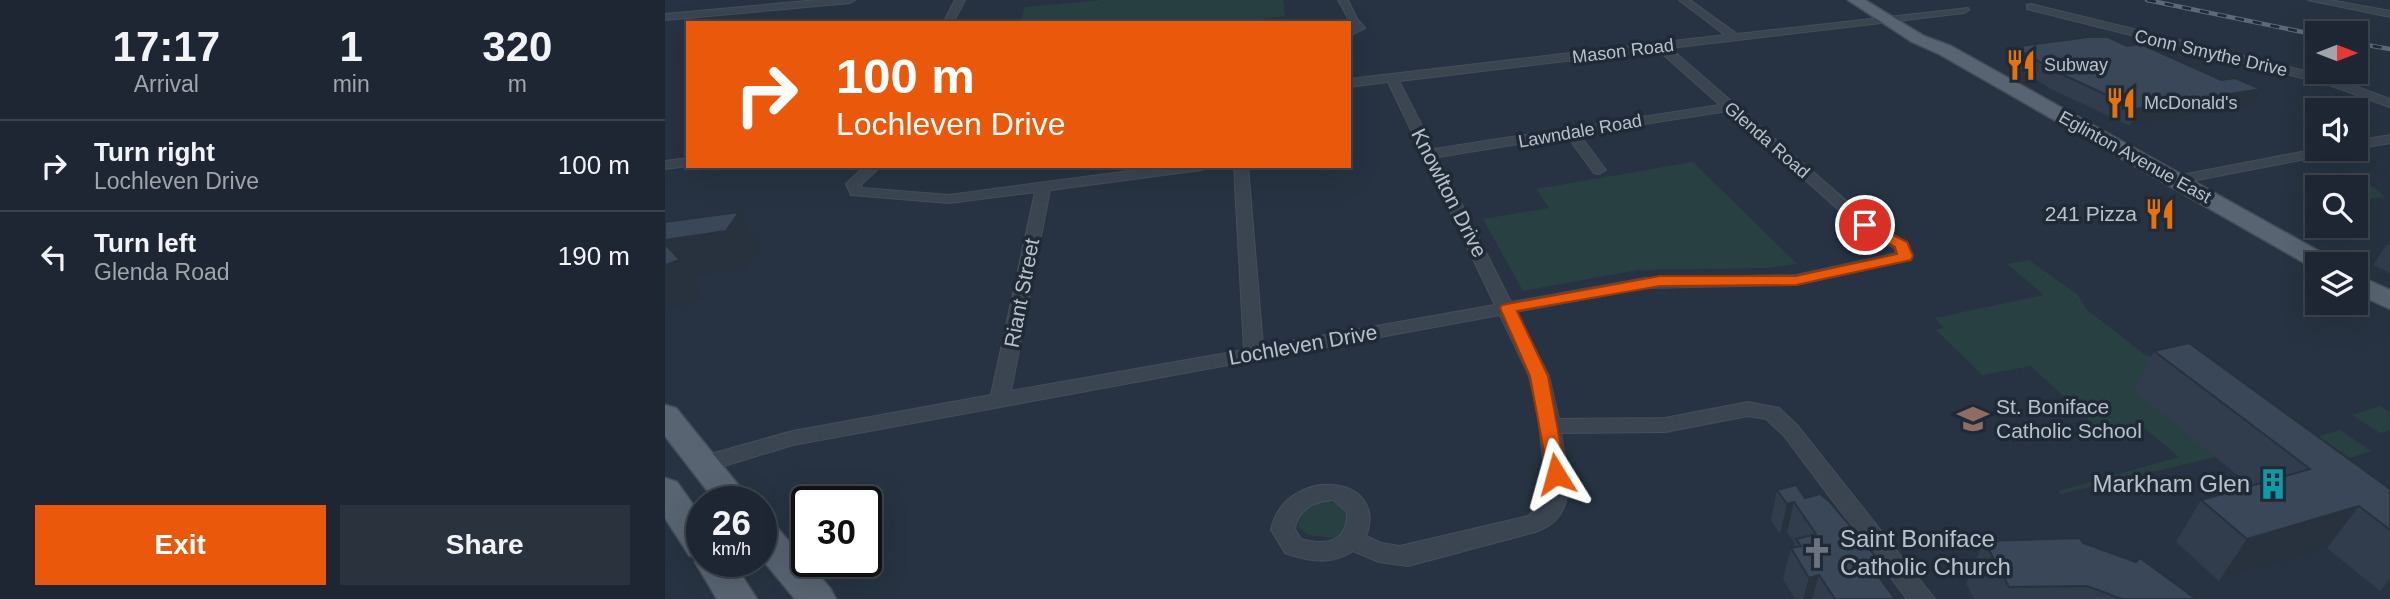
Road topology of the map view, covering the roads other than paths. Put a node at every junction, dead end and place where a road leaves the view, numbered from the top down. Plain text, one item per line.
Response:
1 (850, 0) edge
2 (960, 0) edge
3 (1343, 0) edge
4 (1683, 0) edge
5 (1857, 0) edge
6 (2313, 0) edge
7 (2380, 0) edge
8 (759, 4) edge
9 (2031, 8) dead end
10 (1964, 10) dead end
11 (2374, 11) junction
12 (2390, 15) edge
13 (665, 17) edge
14 (1891, 19) junction
15 (949, 21) edge
16 (1351, 32) edge
17 (1734, 37) junction
18 (1661, 46) junction
19 (1392, 78) junction
20 (1351, 83) edge
21 (2390, 103) edge
22 (1729, 107) junction
23 (1570, 131) junction
24 (2390, 139) edge
25 (2368, 143) edge
26 (1430, 154) junction
27 (2305, 155) edge
28 (686, 162) edge
29 (665, 164) edge
30 (872, 168) edge
31 (1187, 168) edge
32 (1241, 168) edge
33 (1599, 170) dead end
34 (2176, 180) junction
35 (1043, 187) junction
36 (2305, 253) edge
37 (1905, 256) joint
38 (2368, 289) edge
39 (2390, 301) edge
40 (1508, 308) junction
41 (1254, 353) junction
42 (1000, 399) junction
43 (665, 415) edge
44 (1549, 426) junction
45 (703, 464) junction
46 (722, 486) edge
47 (665, 491) edge
48 (686, 522) edge
49 (1354, 540) dead end
50 (777, 552) edge
51 (723, 577) edge
52 (738, 599) edge
53 (817, 599) edge
54 (1922, 599) edge

1 - 8 street
2 - 15 street
3 - 16 street
4 - 17 street
5 - 14 main road, Eglinton Avenue East
6 - 11 street
7 - 11 street
8 - 13 street
9 - 21 street, Conn Smythe Drive
10 - 14 street
11 - 12 street
14 - 17 street, Mason Road
14 - 34 main road, Eglinton Avenue East
17 - 18 street, Mason Road
18 - 19 street, Mason Road
18 - 22 street, Glenda Road
19 - 20 street, Mason Road
19 - 26 street, Knowlton Drive
22 - 23 street, Lawndale Road
22 - 37 street, Glenda Road
23 - 26 street, Lawndale Road
23 - 33 street
24 - 25 street
26 - 40 street, Knowlton Drive
27 - 34 street
28 - 29 street
30 - 35 street
31 - 35 street
32 - 41 street
34 - 36 main road, Eglinton Avenue East
35 - 42 street, Riant Street
37 - 40 street, Lochleven Drive
38 - 39 main road
40 - 41 street, Lochleven Drive
40 - 44 street, Knowlton Drive
41 - 42 street, Lochleven Drive
42 - 45 street, Lochleven Drive
43 - 45 main road
44 - 49 street, Knowlton Drive
44 - 54 street
45 - 46 main road
47 - 48 main road
50 - 53 main road
51 - 52 main road

